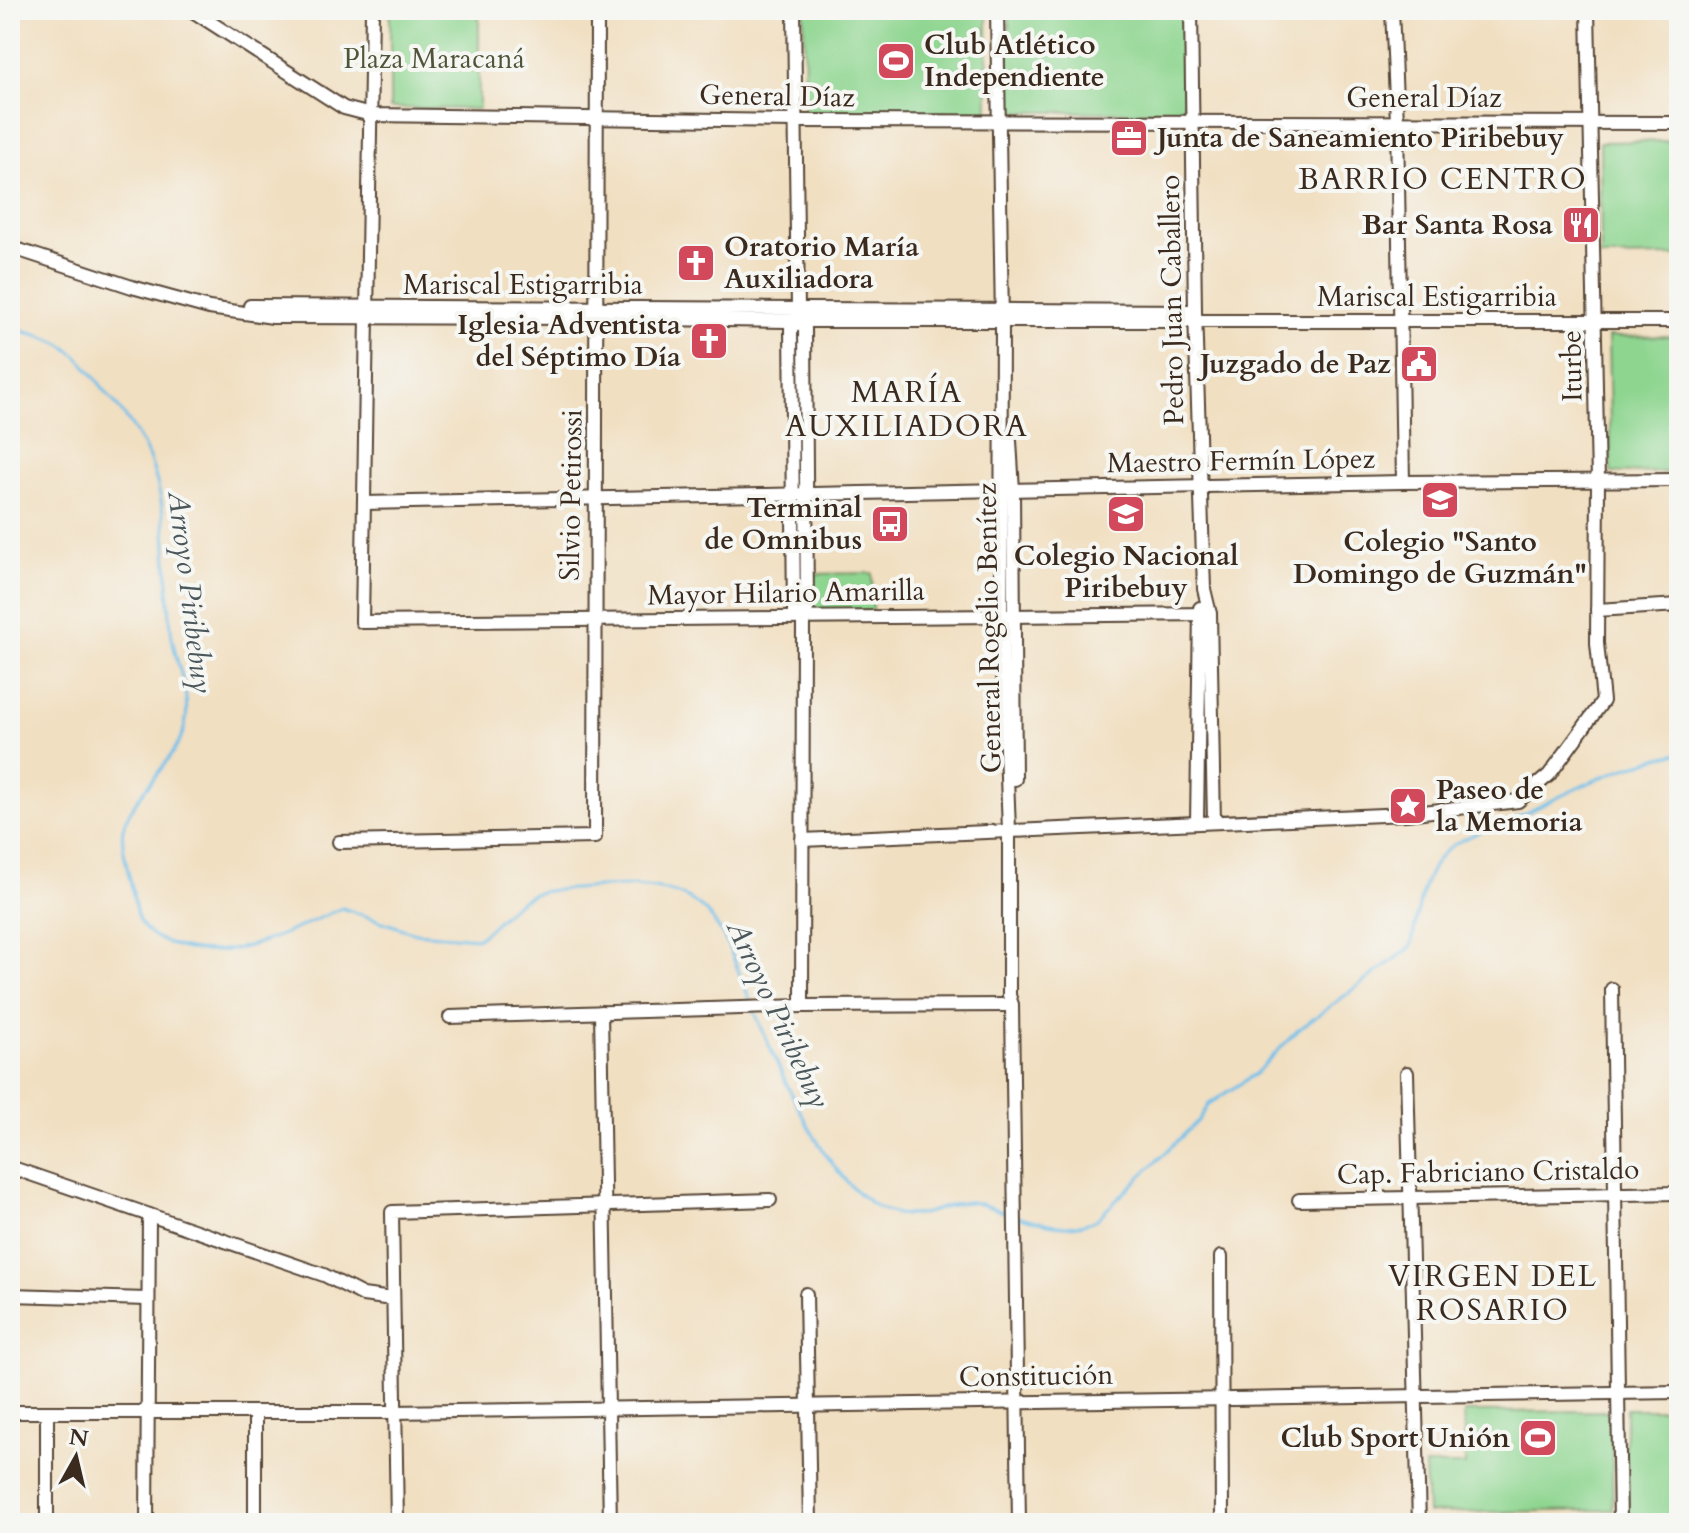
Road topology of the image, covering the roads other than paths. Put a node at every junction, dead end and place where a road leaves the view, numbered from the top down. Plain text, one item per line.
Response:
1 (191, 10) edge
2 (372, 10) edge
3 (597, 10) edge
4 (794, 10) edge
5 (997, 10) edge
6 (1003, 10) edge
7 (1191, 10) edge
8 (1392, 10) edge
9 (1588, 10) edge
10 (371, 115) junction
11 (597, 117) junction
12 (796, 121) junction
13 (1002, 122) junction
14 (1192, 122) junction
15 (1397, 122) junction
16 (1592, 123) junction
17 (1679, 123) edge
18 (10, 247) edge
19 (368, 313) junction
20 (597, 313) junction
21 (798, 316) junction
22 (1005, 316) junction
23 (1195, 316) junction
24 (1595, 321) junction
25 (1679, 321) edge
26 (1399, 322) junction
27 (1679, 480) edge
28 (1598, 481) junction
29 (1403, 482) junction
30 (1201, 487) junction
31 (1008, 490) junction
32 (799, 494) junction
33 (595, 498) junction
34 (364, 503) junction
35 (1679, 605) edge
36 (1597, 610) junction
37 (1007, 614) junction
38 (1204, 614) junction
39 (803, 617) junction
40 (594, 619) junction
41 (1214, 822) junction
42 (1197, 823) junction
43 (1013, 831) junction
44 (802, 840) junction
45 (339, 842) dead end
46 (1612, 989) dead end
47 (1012, 1005) junction
48 (802, 1006) junction
49 (601, 1012) junction
50 (450, 1017) dead end
51 (1407, 1073) dead end
52 (10, 1167) edge
53 (1615, 1193) junction
54 (1679, 1193) edge
55 (1412, 1197) junction
56 (770, 1200) dead end
57 (1299, 1200) dead end
58 (603, 1207) junction
59 (149, 1215) junction
60 (1221, 1257) dead end
61 (806, 1294) dead end
62 (10, 1295) edge
63 (148, 1299) junction
64 (392, 1299) junction
65 (1618, 1392) junction
66 (1679, 1392) edge
67 (1417, 1395) junction
68 (1222, 1398) junction
69 (1017, 1401) junction
70 (807, 1404) junction
71 (608, 1410) junction
72 (10, 1412) edge
73 (47, 1412) junction
74 (148, 1412) junction
75 (255, 1412) junction
76 (394, 1412) junction
77 (47, 1523) edge
78 (147, 1523) edge
79 (255, 1523) edge
80 (397, 1523) edge
81 (610, 1523) edge
82 (810, 1523) edge
83 (1019, 1523) edge
84 (1222, 1523) edge
85 (1419, 1523) edge
86 (1620, 1523) edge

1 - 10 street, General Díaz
2 - 10 street
3 - 11 street, Silvio Petirossi
4 - 12 street
5 - 13 street, General Rogelio Benítez
6 - 13 street, General Rogelio Benítez
7 - 14 street, Pedro Juan Caballero
8 - 15 street
9 - 16 street, Iturbe
10 - 11 street, General Díaz
10 - 19 street
11 - 12 street, General Díaz
11 - 20 street, Silvio Petirossi
12 - 13 street, General Díaz
12 - 21 street
13 - 14 street, General Díaz
13 - 22 street, General Rogelio Benítez
14 - 15 street, General Díaz
14 - 23 street, Pedro Juan Caballero
15 - 16 street, General Díaz
15 - 26 street
16 - 17 street, General Díaz
16 - 24 street, Iturbe
18 - 19 street, Mariscal Estigarribia
19 - 20 street, Mariscal Estigarribia
19 - 34 street
20 - 21 street, Mariscal Estigarribia
20 - 33 street, Silvio Petirossi
21 - 22 street, Mariscal Estigarribia
21 - 32 street
22 - 23 street, Mariscal Estigarribia
22 - 31 street, General Rogelio Benítez
23 - 26 street, Mariscal Estigarribia
23 - 30 street, Pedro Juan Caballero
24 - 25 street, Mariscal Estigarribia
24 - 26 street, Mariscal Estigarribia
24 - 28 street, Iturbe
26 - 29 street
27 - 28 street, Maestro Fermín López
28 - 29 street, Maestro Fermín López
28 - 36 street, Iturbe
29 - 30 street, Maestro Fermín López
30 - 31 street, Maestro Fermín López
30 - 38 street, Pedro Juan Caballero
31 - 32 street, Maestro Fermín López
31 - 37 street, General Rogelio Benítez
32 - 33 street, Maestro Fermín López
32 - 39 street
33 - 34 street, Maestro Fermín López
33 - 40 street, Silvio Petirossi
34 - 40 street, Mayor Hilario Amarilla
35 - 36 street
36 - 41 street, Iturbe
37 - 38 street, Mayor Hilario Amarilla
37 - 39 street, Mayor Hilario Amarilla
37 - 43 street, General Rogelio Benítez
38 - 41 street
38 - 42 street
39 - 40 street, Mayor Hilario Amarilla
39 - 44 street
40 - 45 street, Silvio Petirossi
41 - 42 street, Iturbe
42 - 43 street, Iturbe
43 - 44 street, Iturbe
43 - 47 street, General Rogelio Benítez
44 - 48 street
46 - 53 street
47 - 48 street
47 - 69 street, General Rogelio Benítez
48 - 49 street
49 - 50 street
49 - 58 street
51 - 55 street
52 - 59 street
53 - 54 street, Cap. Fabriciano Cristaldo
53 - 55 street, Cap. Fabriciano Cristaldo
53 - 65 street
55 - 57 street, Cap. Fabriciano Cristaldo
55 - 67 street
56 - 58 street
58 - 64 street
58 - 71 street
59 - 63 street
59 - 64 street
60 - 68 street
61 - 70 street
62 - 63 street
63 - 74 street
64 - 76 street
65 - 66 street, Constitución
65 - 67 street, Constitución
65 - 86 street
67 - 68 street, Constitución
67 - 85 street
68 - 69 street, Constitución
68 - 84 street
69 - 70 street, Constitución
69 - 83 street, General Rogelio Benítez
70 - 71 street, Constitución
70 - 82 street
71 - 76 street, Constitución
71 - 81 street
72 - 73 street, Constitución
73 - 74 street, Constitución
73 - 77 street
74 - 75 street, Constitución
74 - 78 street
75 - 76 street, Constitución
75 - 79 street
76 - 80 street

